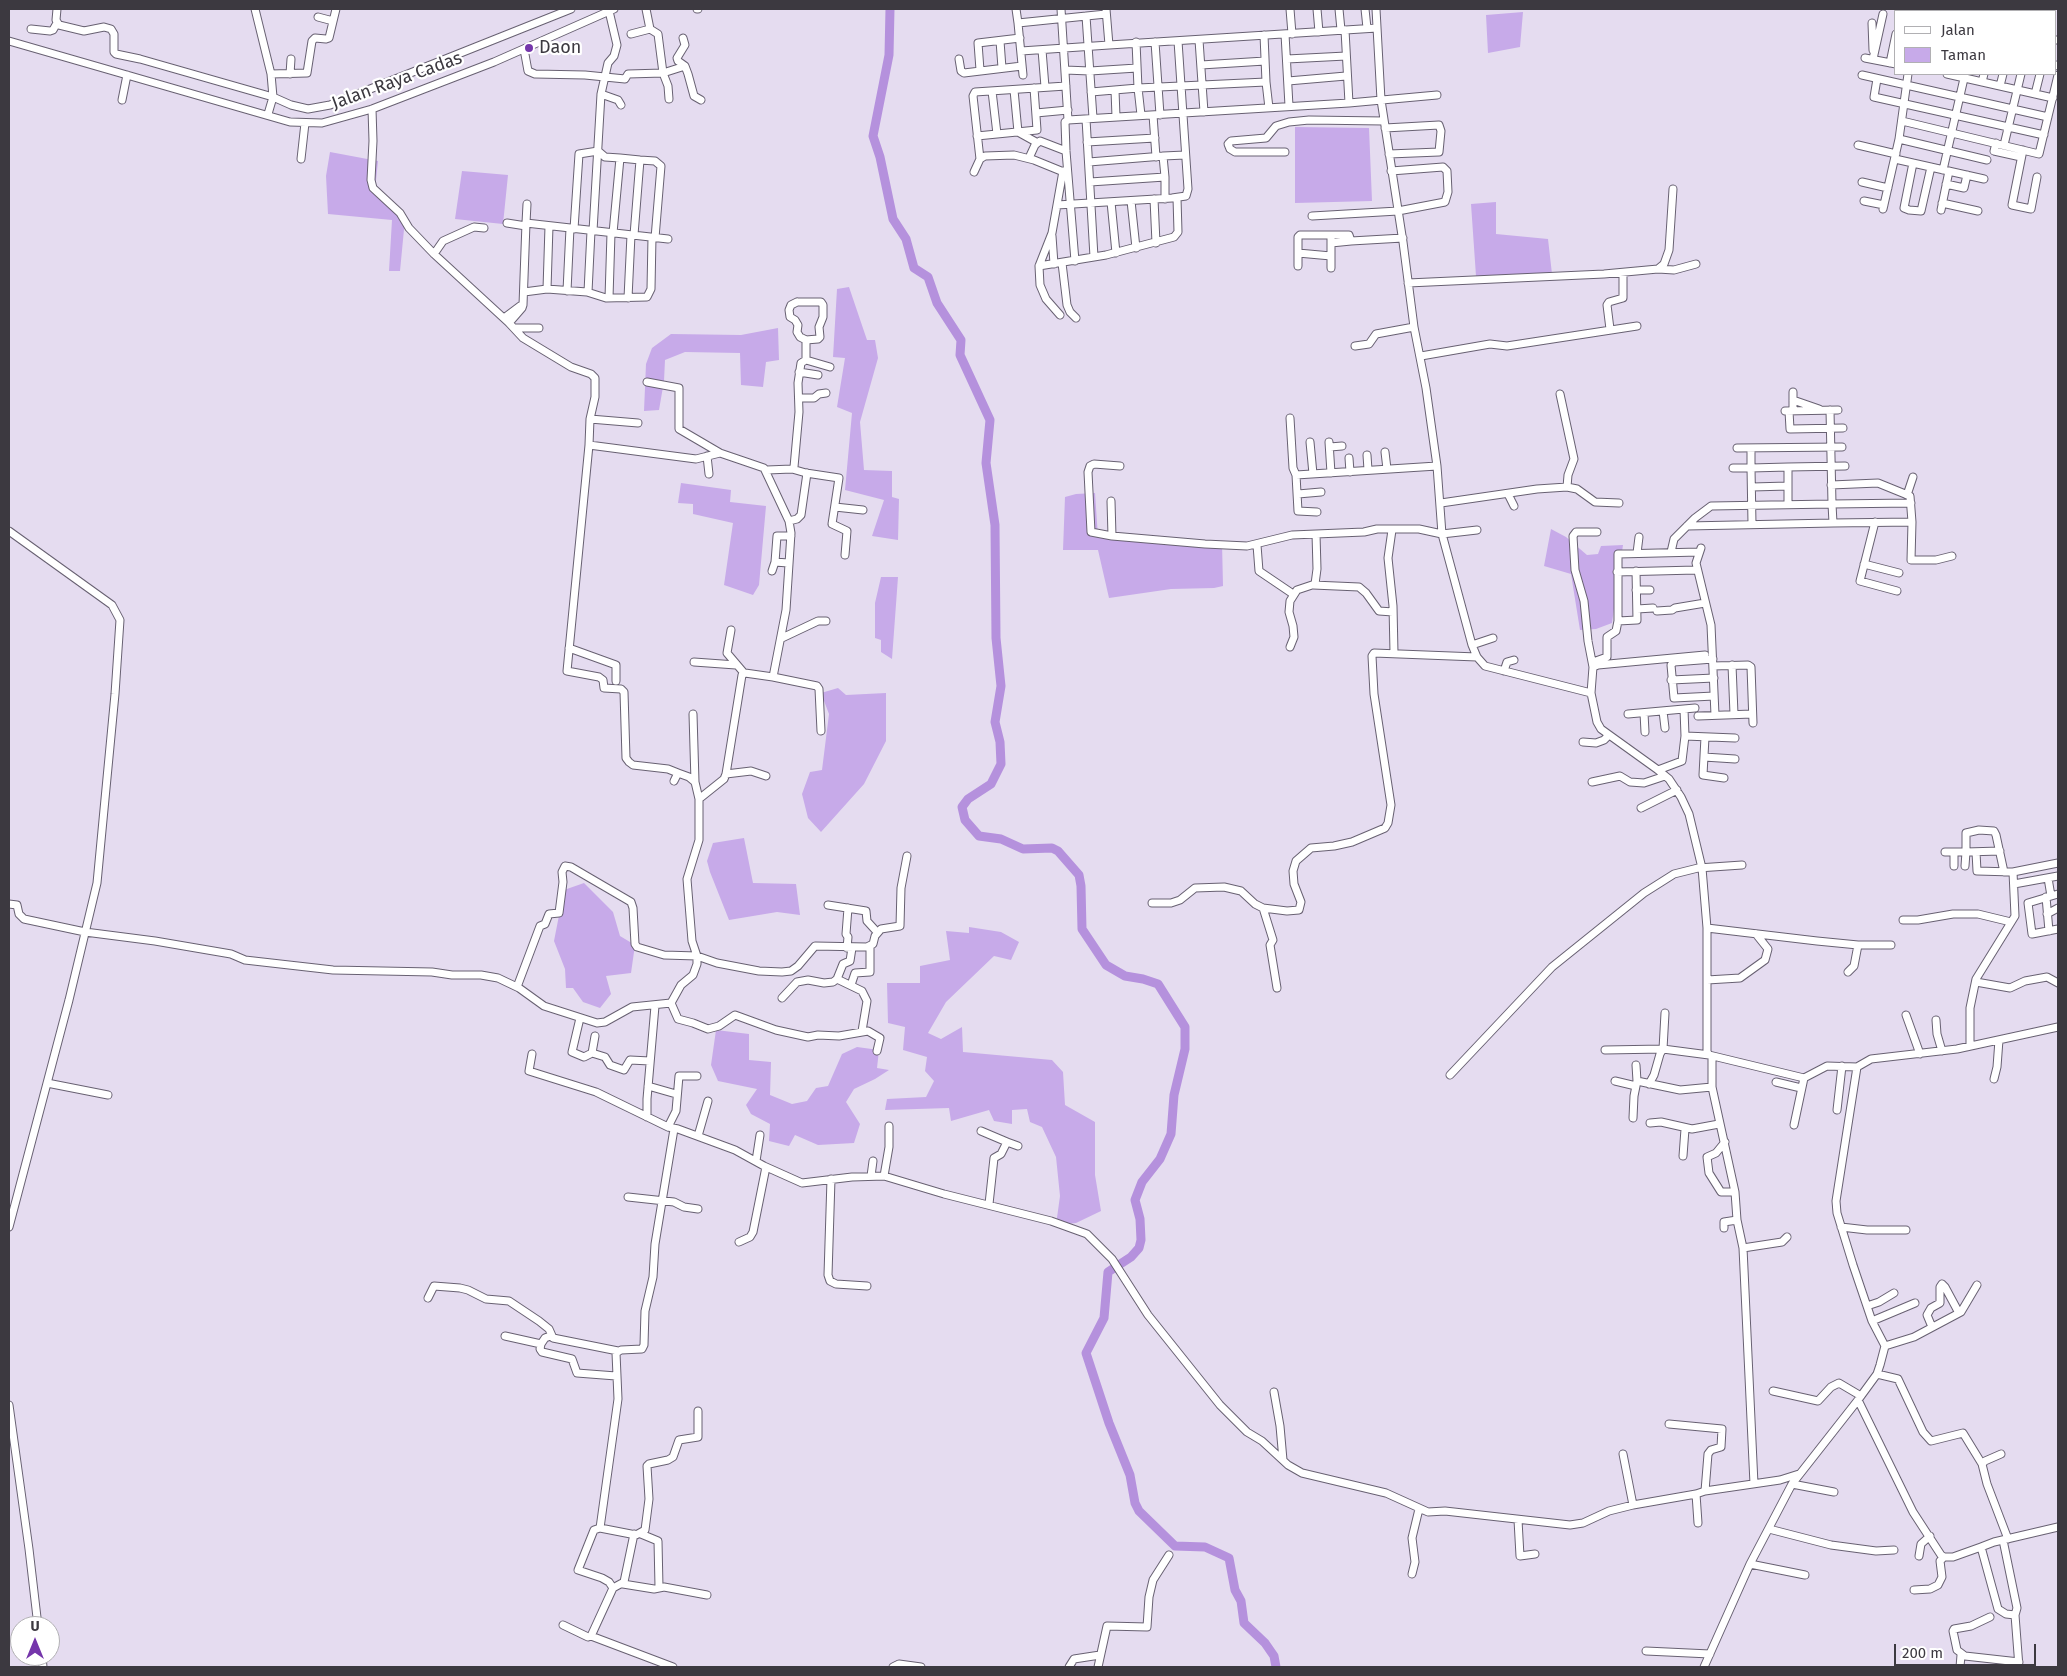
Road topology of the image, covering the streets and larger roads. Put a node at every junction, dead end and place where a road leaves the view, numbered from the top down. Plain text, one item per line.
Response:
1 (57, 9) edge
2 (255, 9) edge
3 (336, 9) edge
4 (571, 9) edge
5 (646, 9) edge
6 (1016, 9) edge
7 (1062, 9) edge
8 (1290, 9) edge
9 (1318, 9) edge
10 (1339, 9) edge
11 (1365, 9) edge
12 (1376, 9) edge
13 (612, 10) edge
14 (1106, 11) edge
15 (1883, 14) dead end
16 (318, 16) dead end
17 (1086, 16) junction
18 (1063, 19) junction
19 (333, 21) junction
20 (1872, 23) dead end
21 (57, 24) junction
22 (1018, 24) junction
23 (1367, 28) junction
24 (1377, 28) junction
25 (31, 29) dead end
26 (650, 29) junction
27 (1343, 30) junction
28 (1319, 32) junction
29 (631, 34) dead end
30 (1289, 34) junction
31 (1264, 36) junction
32 (683, 38) dead end
33 (1020, 38) junction
34 (1000, 40) junction
35 (1200, 40) junction
36 (9, 41) edge
37 (1178, 41) junction
38 (1136, 42) junction
39 (1155, 42) junction
40 (1109, 45) junction
41 (1089, 46) junction
42 (1065, 47) junction
43 (524, 48) junction
44 (1042, 50) junction
45 (1021, 51) junction
46 (1346, 56) junction
47 (1865, 58) dead end
48 (291, 59) dead end
49 (959, 59) dead end
50 (1287, 59) junction
51 (1873, 60) junction
52 (1265, 61) junction
53 (1893, 63) edge
54 (1201, 65) junction
55 (685, 66) junction
56 (1022, 66) junction
57 (1002, 68) junction
58 (1137, 68) junction
59 (980, 70) junction
60 (1066, 70) junction
61 (1090, 71) junction
62 (662, 73) junction
63 (271, 74) junction
64 (290, 74) junction
65 (126, 75) junction
66 (1023, 75) dead end
67 (1908, 75) edge
68 (1984, 75) edge
69 (2003, 75) edge
70 (2021, 75) edge
71 (2040, 75) edge
72 (2058, 75) edge
73 (1346, 76) junction
74 (1862, 76) dead end
75 (1964, 76) edge
76 (605, 78) junction
77 (1877, 78) junction
78 (1288, 81) junction
79 (1266, 82) junction
80 (1982, 82) junction
81 (1906, 84) junction
82 (1066, 86) junction
83 (1202, 86) junction
84 (2000, 86) junction
85 (1045, 87) junction
86 (1181, 87) junction
87 (1034, 88) junction
88 (1138, 88) junction
89 (1158, 88) junction
90 (1014, 90) junction
91 (1115, 90) junction
92 (2017, 90) junction
93 (992, 91) junction
94 (1091, 92) junction
95 (601, 94) junction
96 (2035, 94) junction
97 (1437, 95) dead end
98 (1960, 96) junction
99 (272, 98) junction
100 (2053, 98) junction
101 (669, 99) dead end
102 (122, 100) dead end
103 (701, 100) dead end
104 (1382, 100) junction
105 (1349, 103) junction
106 (1903, 103) junction
107 (621, 105) dead end
108 (1289, 106) junction
109 (372, 108) junction
110 (1268, 108) junction
111 (2013, 108) junction
112 (1068, 110) junction
113 (1204, 112) junction
114 (268, 113) junction
115 (1036, 113) junction
116 (1182, 113) junction
117 (1956, 114) junction
118 (1157, 115) junction
119 (1140, 116) junction
120 (1116, 117) junction
121 (2048, 117) junction
122 (1089, 119) junction
123 (1070, 120) junction
124 (1902, 121) junction
125 (305, 123) junction
126 (1385, 124) junction
127 (2009, 126) junction
128 (1018, 132) junction
129 (1952, 133) junction
130 (997, 134) junction
131 (2044, 135) junction
132 (977, 136) junction
133 (1155, 138) junction
134 (1266, 138) junction
135 (1899, 139) junction
136 (1036, 142) junction
137 (1087, 142) junction
138 (1996, 143) junction
139 (1858, 145) dead end
140 (2004, 145) junction
141 (1948, 150) junction
142 (598, 151) junction
143 (1066, 151) junction
144 (1265, 152) junction
145 (1285, 152) dead end
146 (1389, 154) junction
147 (2022, 154) junction
148 (1185, 155) junction
149 (1160, 156) junction
150 (1895, 156) junction
151 (620, 158) junction
152 (1029, 158) junction
153 (301, 159) dead end
154 (980, 159) junction
155 (640, 160) junction
156 (1987, 160) dead end
157 (1089, 162) junction
158 (1913, 163) junction
159 (1931, 167) junction
160 (1391, 171) junction
161 (1946, 171) junction
162 (974, 172) dead end
163 (1065, 173) junction
164 (1967, 175) junction
165 (1165, 177) junction
166 (2038, 177) dead end
167 (1984, 179) dead end
168 (1090, 182) junction
169 (1862, 182) dead end
170 (1946, 184) junction
171 (1888, 188) junction
172 (1673, 189) dead end
173 (1177, 198) junction
174 (1154, 199) junction
175 (1165, 199) junction
176 (1131, 201) junction
177 (1864, 201) dead end
178 (1111, 202) junction
179 (527, 204) dead end
180 (1092, 204) junction
181 (1056, 205) junction
182 (1069, 205) junction
183 (1978, 211) dead end
184 (1398, 212) junction
185 (1312, 216) dead end
186 (507, 223) dead end
187 (526, 225) junction
188 (549, 226) junction
189 (484, 228) dead end
190 (572, 228) junction
191 (592, 231) junction
192 (612, 233) junction
193 (1052, 233) junction
194 (632, 235) junction
195 (653, 237) junction
196 (1403, 238) junction
197 (668, 239) dead end
198 (1331, 240) junction
199 (1156, 243) junction
200 (1136, 248) junction
201 (1116, 253) junction
202 (1298, 253) junction
203 (434, 254) junction
204 (1331, 256) junction
205 (1094, 257) junction
206 (1075, 261) junction
207 (1058, 263) junction
208 (1696, 264) dead end
209 (1039, 266) junction
210 (1298, 266) dead end
211 (1331, 268) dead end
212 (1658, 269) junction
213 (1623, 273) junction
214 (1408, 284) junction
215 (546, 289) junction
216 (567, 291) junction
217 (524, 292) junction
218 (588, 292) junction
219 (608, 298) junction
220 (628, 298) junction
221 (1060, 315) dead end
222 (1076, 318) dead end
223 (509, 323) junction
224 (1638, 326) dead end
225 (1414, 327) junction
226 (539, 328) dead end
227 (1610, 330) junction
228 (806, 340) junction
229 (1355, 346) dead end
230 (1421, 356) junction
231 (806, 360) junction
232 (830, 367) dead end
233 (799, 372) junction
234 (818, 376) dead end
235 (647, 382) dead end
236 (826, 393) dead end
237 (1560, 394) dead end
238 (798, 398) junction
239 (1830, 410) junction
240 (1789, 411) junction
241 (1290, 418) dead end
242 (590, 420) junction
243 (638, 423) dead end
244 (1830, 428) junction
245 (1843, 428) dead end
246 (1310, 442) dead end
247 (589, 445) junction
248 (1342, 446) dead end
249 (1831, 447) junction
250 (1842, 447) dead end
251 (1737, 448) dead end
252 (1751, 448) junction
253 (720, 452) junction
254 (1385, 452) dead end
255 (1367, 455) dead end
256 (708, 456) junction
257 (1349, 458) dead end
258 (1120, 466) dead end
259 (1437, 466) junction
260 (1831, 466) junction
261 (1845, 466) dead end
262 (1788, 467) junction
263 (1733, 468) dead end
264 (1751, 468) junction
265 (792, 469) junction
266 (1387, 469) junction
267 (767, 470) junction
268 (1368, 470) junction
269 (1350, 472) junction
270 (807, 473) junction
271 (1332, 473) junction
272 (709, 474) dead end
273 (1313, 474) junction
274 (1296, 475) junction
275 (1913, 477) dead end
276 (1831, 485) junction
277 (1788, 486) junction
278 (1567, 487) junction
279 (1752, 487) junction
280 (1321, 492) dead end
281 (1298, 494) junction
282 (1508, 494) junction
283 (1907, 495) junction
284 (1111, 502) dead end
285 (1441, 502) junction
286 (1911, 503) junction
287 (1620, 504) dead end
288 (1788, 504) junction
289 (1832, 504) junction
290 (1514, 506) dead end
291 (1752, 506) junction
292 (835, 507) junction
293 (863, 510) dead end
294 (1318, 512) dead end
295 (789, 521) junction
296 (1874, 522) junction
297 (1912, 522) junction
298 (1832, 523) junction
299 (1752, 524) junction
300 (1687, 526) junction
301 (1392, 530) junction
302 (1477, 530) dead end
303 (9, 531) edge
304 (1597, 532) dead end
305 (1316, 534) junction
306 (1442, 534) junction
307 (791, 536) junction
308 (1112, 536) junction
309 (1639, 537) dead end
310 (1256, 545) junction
311 (1671, 552) junction
312 (1637, 553) junction
313 (845, 555) dead end
314 (1952, 556) dead end
315 (774, 562) junction
316 (788, 563) junction
317 (1864, 564) junction
318 (772, 570) dead end
319 (1696, 570) junction
320 (1617, 572) junction
321 (1636, 572) junction
322 (1899, 573) dead end
323 (1313, 585) junction
324 (1636, 590) junction
325 (1650, 590) dead end
326 (1897, 592) dead end
327 (1293, 594) junction
328 (1705, 603) junction
329 (1637, 609) junction
330 (1393, 612) junction
331 (826, 621) dead end
332 (1618, 621) junction
333 (731, 630) dead end
334 (782, 638) junction
335 (1493, 638) dead end
336 (1472, 644) junction
337 (1290, 647) dead end
338 (569, 648) junction
339 (1394, 653) junction
340 (1705, 655) dead end
341 (1476, 657) junction
342 (1514, 660) dead end
343 (694, 662) dead end
344 (1713, 662) junction
345 (1593, 664) junction
346 (736, 665) junction
347 (1732, 665) junction
348 (1504, 671) junction
349 (744, 674) junction
350 (773, 677) junction
351 (1714, 678) junction
352 (1672, 680) junction
353 (616, 681) dead end
354 (1591, 693) junction
355 (1714, 696) junction
356 (1694, 708) dead end
357 (1684, 709) junction
358 (1663, 711) junction
359 (1644, 713) junction
360 (693, 714) dead end
361 (1628, 714) dead end
362 (1734, 714) junction
363 (1752, 714) junction
364 (1715, 715) junction
365 (1698, 716) dead end
366 (1753, 724) dead end
367 (1664, 728) dead end
368 (821, 731) dead end
369 (1645, 732) dead end
370 (1609, 736) junction
371 (1685, 736) junction
372 (1704, 737) junction
373 (1735, 738) dead end
374 (1583, 742) dead end
375 (1704, 757) junction
376 (1735, 759) dead end
377 (1658, 770) junction
378 (678, 773) junction
379 (726, 774) junction
380 (766, 776) dead end
381 (1665, 776) junction
382 (1724, 778) dead end
383 (674, 781) dead end
384 (695, 782) junction
385 (1592, 782) dead end
386 (1677, 790) junction
387 (699, 799) junction
388 (1640, 808) dead end
389 (2000, 851) junction
390 (1945, 852) dead end
391 (1954, 852) junction
392 (1966, 852) junction
393 (1976, 852) junction
394 (907, 856) dead end
395 (2058, 863) edge
396 (1742, 865) dead end
397 (1954, 866) dead end
398 (1966, 866) dead end
399 (1702, 868) junction
400 (2004, 872) junction
401 (2012, 872) junction
402 (2058, 876) edge
403 (2048, 878) junction
404 (2014, 884) junction
405 (2052, 896) edge
406 (1152, 902) dead end
407 (9, 904) edge
408 (828, 905) dead end
409 (848, 908) junction
410 (1263, 908) junction
411 (2058, 908) edge
412 (2047, 914) junction
413 (1903, 920) dead end
414 (2011, 922) junction
415 (1707, 928) junction
416 (2058, 929) edge
417 (2049, 931) junction
418 (86, 932) junction
419 (877, 932) junction
420 (1756, 934) junction
421 (1858, 945) junction
422 (1890, 945) dead end
423 (870, 946) junction
424 (850, 948) junction
425 (697, 956) junction
426 (791, 971) junction
427 (1848, 972) dead end
428 (837, 979) junction
429 (1707, 980) junction
430 (797, 982) junction
431 (1976, 982) junction
432 (2058, 983) edge
433 (851, 985) junction
434 (516, 987) junction
435 (1277, 988) dead end
436 (782, 998) dead end
437 (671, 1003) junction
438 (655, 1006) junction
439 (1665, 1013) dead end
440 (1906, 1015) dead end
441 (580, 1018) junction
442 (1936, 1020) dead end
443 (2058, 1027) edge
444 (862, 1031) junction
445 (595, 1036) dead end
446 (1999, 1040) junction
447 (1970, 1046) junction
448 (1663, 1049) junction
449 (1605, 1050) dead end
450 (877, 1051) dead end
451 (1942, 1051) junction
452 (532, 1054) dead end
453 (592, 1054) junction
454 (1920, 1054) junction
455 (1711, 1056) junction
456 (650, 1061) junction
457 (1636, 1065) dead end
458 (1842, 1066) junction
459 (1857, 1067) junction
460 (1450, 1075) dead end
461 (697, 1076) dead end
462 (1804, 1078) junction
463 (1994, 1079) dead end
464 (1615, 1081) dead end
465 (1776, 1082) dead end
466 (46, 1083) junction
467 (1637, 1084) junction
468 (1649, 1084) junction
469 (648, 1086) junction
470 (1712, 1087) junction
471 (1801, 1088) junction
472 (676, 1094) junction
473 (108, 1095) dead end
474 (708, 1102) dead end
475 (1837, 1110) dead end
476 (647, 1117) junction
477 (1633, 1118) dead end
478 (1650, 1123) dead end
479 (1719, 1124) junction
480 (1794, 1125) dead end
481 (889, 1126) dead end
482 (671, 1128) junction
483 (1685, 1129) junction
484 (981, 1132) dead end
485 (760, 1135) dead end
486 (698, 1136) junction
487 (1007, 1142) junction
488 (1725, 1142) junction
489 (1018, 1146) dead end
490 (1683, 1156) dead end
491 (873, 1161) dead end
492 (756, 1162) junction
493 (766, 1167) junction
494 (871, 1176) junction
495 (884, 1176) junction
496 (831, 1179) junction
497 (1735, 1192) junction
498 (628, 1197) dead end
499 (661, 1202) junction
500 (989, 1204) junction
501 (698, 1209) dead end
502 (1737, 1220) junction
503 (9, 1227) edge
504 (1841, 1227) junction
505 (1724, 1228) dead end
506 (1906, 1230) dead end
507 (1786, 1237) dead end
508 (739, 1242) dead end
509 (1743, 1248) junction
510 (1977, 1285) dead end
511 (867, 1286) dead end
512 (1894, 1293) dead end
513 (428, 1298) dead end
514 (1915, 1303) dead end
515 (1867, 1306) junction
516 (1959, 1313) junction
517 (1872, 1321) junction
518 (1932, 1327) junction
519 (505, 1336) dead end
520 (550, 1336) junction
521 (541, 1344) junction
522 (1885, 1346) junction
523 (618, 1352) junction
524 (1876, 1374) junction
525 (616, 1376) junction
526 (1773, 1390) dead end
527 (1274, 1392) dead end
528 (1860, 1398) junction
529 (9, 1405) edge
530 (698, 1411) dead end
531 (1669, 1424) dead end
532 (15, 1449) junction
533 (9, 1454) edge
534 (1623, 1454) dead end
535 (2001, 1454) dead end
536 (1283, 1460) junction
537 (1982, 1464) junction
538 (1798, 1474) junction
539 (1754, 1484) junction
540 (1792, 1484) junction
541 (1705, 1491) junction
542 (1834, 1492) dead end
543 (1696, 1494) junction
544 (1633, 1505) junction
545 (1419, 1509) junction
546 (1518, 1520) junction
547 (1698, 1522) dead end
548 (2058, 1526) edge
549 (600, 1528) junction
550 (1769, 1529) junction
551 (638, 1534) junction
552 (1930, 1536) junction
553 (2005, 1539) junction
554 (1981, 1547) junction
555 (1894, 1550) dead end
556 (1534, 1554) dead end
557 (1169, 1555) dead end
558 (1918, 1556) dead end
559 (1944, 1557) junction
560 (1750, 1564) junction
561 (1412, 1574) dead end
562 (1805, 1575) dead end
563 (623, 1584) junction
564 (659, 1587) junction
565 (613, 1588) junction
566 (1914, 1590) dead end
567 (707, 1595) dead end
568 (2014, 1615) junction
569 (37, 1616) edge
570 (1990, 1617) dead end
571 (562, 1625) dead end
572 (590, 1636) junction
573 (1646, 1651) dead end
574 (1710, 1654) junction
575 (1100, 1655) junction
576 (1961, 1655) junction
577 (2019, 1665) edge
578 (673, 1667) edge
579 (893, 1667) edge
580 (921, 1667) edge
581 (1069, 1667) edge
582 (1098, 1667) edge
583 (1704, 1667) edge
584 (1960, 1667) edge

1 - 21 street
2 - 63 street
3 - 19 street
4 - 99 street
5 - 26 street
6 - 22 street
7 - 18 street
8 - 30 street
9 - 28 street
10 - 27 street
11 - 23 street
12 - 24 street
13 - 43 street, Jalan Raya Cadas
13 - 76 street
14 - 17 street
14 - 40 street
15 - 51 street
16 - 19 street
17 - 18 street
17 - 41 street
18 - 22 street
18 - 42 street
19 - 64 street
20 - 51 street
21 - 25 street
21 - 99 street
22 - 33 street
23 - 24 street
23 - 27 street
24 - 104 street
26 - 29 street
26 - 62 street
27 - 28 street
27 - 46 street
28 - 30 street
30 - 31 street
30 - 50 street
31 - 35 street
31 - 52 street
32 - 55 street
33 - 34 street
33 - 45 street
34 - 57 street
34 - 59 street
35 - 37 street
35 - 54 street
36 - 65 street, Jalan Raya Cadas
37 - 39 street
37 - 86 street
38 - 39 street
38 - 40 street
38 - 58 street
39 - 89 street
40 - 41 street
41 - 42 street
41 - 61 street
42 - 44 street
42 - 60 street
43 - 76 street
43 - 109 street, Jalan Raya Cadas
44 - 45 street
44 - 85 street
45 - 56 street
46 - 50 street
46 - 73 street
47 - 51 street
48 - 64 street
49 - 59 street
50 - 78 street
51 - 53 street
52 - 54 street
52 - 79 street
54 - 83 street
55 - 62 street
55 - 103 street
56 - 57 street
56 - 66 street
57 - 59 street
58 - 61 street
58 - 88 street
60 - 61 street
60 - 82 street
60 - 123 street
61 - 94 street
62 - 76 street
62 - 101 street
63 - 64 street
63 - 99 street
65 - 102 street
65 - 114 street, Jalan Raya Cadas
67 - 81 street
68 - 80 street
69 - 84 street
70 - 92 street
71 - 96 street
72 - 100 street
73 - 78 street
73 - 105 street
74 - 77 street
75 - 80 street
75 - 98 street
76 - 95 street
77 - 81 street
77 - 106 street
78 - 108 street
79 - 83 street
79 - 110 street
80 - 84 street
81 - 98 street
81 - 106 street
82 - 85 street
82 - 112 street
83 - 86 street
83 - 113 street
84 - 92 street
85 - 87 street
86 - 89 street
86 - 116 street
87 - 90 street
87 - 115 street
88 - 89 street
88 - 91 street
88 - 119 street
89 - 118 street
90 - 93 street
90 - 128 street
91 - 94 street
91 - 120 street
92 - 96 street
92 - 111 street
93 - 130 street
93 - 132 street
94 - 122 street
95 - 107 street
95 - 142 street
96 - 100 street
97 - 104 street
98 - 111 street
98 - 117 street
99 - 114 street
100 - 121 street
104 - 105 street
104 - 126 street
105 - 108 street
106 - 117 street
106 - 124 street
108 - 110 street
109 - 125 street, Jalan Raya Cadas
109 - 203 street
110 - 113 street
111 - 121 street
111 - 127 street
112 - 115 street
112 - 123 street
113 - 116 street
114 - 125 street, Jalan Raya Cadas
115 - 128 street
116 - 118 street
116 - 148 street
117 - 127 street
117 - 129 street
118 - 119 street
118 - 133 street
119 - 120 street
120 - 122 street
121 - 131 street
122 - 123 street
122 - 137 street
123 - 143 street
124 - 129 street
124 - 135 street
125 - 153 street
126 - 134 street
126 - 146 street
126 - 146 street
127 - 131 street
127 - 140 street
128 - 130 street
128 - 136 street
129 - 138 street
129 - 141 street
130 - 132 street
131 - 147 street
132 - 154 street
133 - 137 street
133 - 149 street
134 - 144 street
134 - 144 street
135 - 141 street
135 - 150 street
136 - 143 street
136 - 152 street
137 - 157 street
138 - 140 street
138 - 147 street
139 - 150 street
140 - 147 street
141 - 156 street
141 - 161 street
142 - 151 street
142 - 190 street
142 - 191 street
143 - 163 street
144 - 145 street
146 - 160 street
147 - 166 street
148 - 149 street
148 - 173 street
149 - 157 street
149 - 165 street
150 - 158 street
150 - 171 street
151 - 155 street
151 - 192 street
152 - 154 street
152 - 163 street
154 - 162 street
155 - 194 street
155 - 195 street
157 - 168 street
158 - 159 street
158 - 159 street
159 - 161 street
160 - 184 street
160 - 184 street
161 - 164 street
161 - 170 street
163 - 181 street
163 - 182 street
164 - 167 street
164 - 170 street
165 - 168 street
165 - 175 street
168 - 180 street
169 - 171 street
170 - 183 street
171 - 177 street
172 - 212 street
173 - 175 street
173 - 199 street
174 - 175 street
174 - 176 street
174 - 199 street
176 - 178 street
176 - 200 street
178 - 180 street
178 - 201 street
179 - 187 street
180 - 182 street
180 - 205 street
181 - 182 street
181 - 193 street
182 - 206 street
184 - 185 street
184 - 196 street
186 - 187 street
187 - 188 street
187 - 217 street
188 - 190 street
188 - 215 street
189 - 203 street
190 - 191 street
190 - 216 street
191 - 192 street
191 - 218 street
192 - 194 street
192 - 219 street
193 - 207 street
193 - 209 street
194 - 195 street
194 - 220 street
195 - 197 street
195 - 220 street
196 - 198 street
196 - 214 street
198 - 202 street
198 - 204 street
199 - 200 street
200 - 201 street
201 - 205 street
202 - 204 street
202 - 210 street
203 - 223 street
204 - 211 street
205 - 206 street
206 - 207 street
207 - 209 street
207 - 222 street
208 - 212 street
209 - 221 street
212 - 213 street
213 - 214 street
213 - 227 street
214 - 225 street
215 - 216 street
215 - 217 street
216 - 218 street
217 - 223 street
218 - 219 street
219 - 220 street
223 - 226 street
223 - 242 street
224 - 227 street
225 - 229 street
225 - 230 street
227 - 230 street
228 - 228 street
228 - 231 street
230 - 259 street
231 - 232 street
231 - 233 street
233 - 234 street
233 - 238 street
235 - 253 street
236 - 238 street
237 - 278 street
238 - 265 street
239 - 240 street
239 - 240 street
239 - 244 street
240 - 244 street
241 - 274 street
242 - 243 street
242 - 247 street
244 - 245 street
244 - 249 street
246 - 273 street
247 - 256 street
247 - 338 street
248 - 271 street
249 - 250 street
249 - 252 street
249 - 260 street
251 - 252 street
252 - 264 street
253 - 256 street
253 - 267 street
254 - 266 street
255 - 268 street
256 - 272 street
257 - 269 street
258 - 308 street
259 - 266 street
259 - 285 street
260 - 261 street
260 - 262 street
260 - 276 street
262 - 264 street
262 - 277 street
263 - 264 street
264 - 279 street
265 - 267 street
265 - 270 street
266 - 268 street
267 - 295 street
268 - 269 street
269 - 271 street
270 - 292 street
270 - 295 street
271 - 273 street
273 - 274 street
274 - 281 street
275 - 283 street
276 - 283 street
276 - 289 street
277 - 279 street
277 - 288 street
278 - 282 street
278 - 287 street
279 - 291 street
280 - 281 street
281 - 294 street
282 - 285 street
282 - 290 street
283 - 286 street
284 - 308 street
285 - 306 street
286 - 289 street
286 - 297 street
288 - 289 street
288 - 291 street
289 - 298 street
291 - 299 street
291 - 300 street
292 - 293 street
292 - 313 street
295 - 307 street
296 - 297 street
296 - 298 street
296 - 317 street
297 - 314 street
298 - 299 street
299 - 300 street
300 - 311 street
301 - 305 street
301 - 306 street
301 - 330 street
302 - 306 street
303 - 418 street
304 - 345 street
305 - 310 street
305 - 323 street
306 - 336 street
307 - 315 street
307 - 316 street
308 - 310 street
309 - 312 street
310 - 327 street
311 - 312 street
311 - 319 street
312 - 320 street
315 - 316 street
315 - 318 street
316 - 334 street
317 - 322 street
317 - 326 street
319 - 321 street
319 - 328 street
320 - 321 street
320 - 332 street
321 - 324 street
323 - 327 street
323 - 330 street
324 - 325 street
324 - 329 street
327 - 337 street
328 - 329 street
328 - 344 street
329 - 332 street
330 - 339 street
331 - 334 street
332 - 345 street
333 - 346 street
334 - 350 street
335 - 336 street
336 - 341 street
338 - 353 street
338 - 378 street
339 - 341 street
339 - 410 street
340 - 345 street
341 - 348 street
342 - 348 street
343 - 346 street
344 - 347 street
344 - 351 street
344 - 352 street
345 - 354 street
346 - 349 street
347 - 362 street
347 - 363 street
348 - 354 street
349 - 350 street
349 - 379 street
350 - 368 street
351 - 352 street
351 - 355 street
352 - 355 street
354 - 370 street
355 - 364 street
356 - 357 street
357 - 358 street
357 - 371 street
358 - 359 street
358 - 367 street
359 - 361 street
359 - 369 street
360 - 384 street
362 - 363 street
362 - 364 street
363 - 366 street
364 - 365 street
370 - 374 street
370 - 377 street
371 - 372 street
371 - 377 street
372 - 373 street
372 - 375 street
375 - 376 street
375 - 382 street
377 - 381 street
378 - 383 street
378 - 384 street
379 - 380 street
379 - 387 street
381 - 385 street
381 - 386 street
384 - 387 street
386 - 388 street
386 - 399 street
387 - 425 street
389 - 392 street
389 - 393 street
389 - 400 street
390 - 391 street
391 - 392 street
391 - 397 street
392 - 393 street
392 - 398 street
393 - 400 street
394 - 419 street
395 - 401 street
396 - 399 street
399 - 415 street
399 - 460 street
400 - 401 street
401 - 404 street
402 - 403 street
403 - 404 street
403 - 405 street
404 - 414 street
405 - 412 street
405 - 417 street
406 - 410 street
407 - 418 street
408 - 409 street
409 - 419 street
409 - 424 street
410 - 435 street
411 - 412 street
412 - 417 street
413 - 414 street
414 - 431 street
415 - 420 street
415 - 429 street
416 - 417 street
418 - 434 street
418 - 466 street
419 - 423 street
420 - 421 street
420 - 429 street
421 - 422 street
421 - 427 street
423 - 424 street
423 - 433 street
424 - 426 street
424 - 428 street
425 - 426 street
425 - 434 street
425 - 437 street
426 - 430 street
428 - 430 street
428 - 433 street
429 - 455 street
430 - 436 street
431 - 432 street
431 - 447 street
433 - 444 street
434 - 441 street
437 - 438 street
437 - 444 street
438 - 441 street
438 - 456 street
439 - 448 street
440 - 454 street
441 - 453 street
442 - 451 street
443 - 446 street
444 - 450 street
445 - 453 street
446 - 447 street
446 - 463 street
447 - 451 street
448 - 449 street
448 - 455 street
448 - 468 street
451 - 454 street
452 - 476 street
453 - 456 street
454 - 459 street
455 - 462 street
455 - 470 street
456 - 469 street
457 - 467 street
458 - 459 street
458 - 462 street
458 - 475 street
459 - 504 street
461 - 472 street
462 - 471 street
464 - 467 street
465 - 471 street
466 - 473 street
466 - 503 street
467 - 468 street
467 - 477 street
468 - 470 street
469 - 472 street
469 - 476 street
470 - 479 street
471 - 480 street
472 - 482 street
474 - 486 street
476 - 482 street
478 - 483 street
479 - 483 street
479 - 488 street
481 - 495 street
482 - 486 street
482 - 499 street
483 - 490 street
484 - 487 street
485 - 492 street
486 - 492 street
487 - 489 street
487 - 500 street
488 - 497 street
488 - 497 street
491 - 494 street
492 - 493 street
493 - 496 street
493 - 508 street
494 - 495 street
494 - 496 street
495 - 500 street
496 - 511 street
497 - 502 street
498 - 499 street
499 - 501 street
499 - 523 street
500 - 536 street
502 - 505 street
502 - 509 street
504 - 506 street
504 - 515 street
507 - 509 street
509 - 539 street
510 - 516 street
512 - 515 street
513 - 520 street
514 - 517 street
515 - 517 street
516 - 518 street
516 - 518 street
517 - 522 street
518 - 522 street
519 - 521 street
520 - 521 street
520 - 523 street
521 - 525 street
522 - 524 street
523 - 525 street
524 - 528 street
524 - 537 street
525 - 549 street
526 - 528 street
527 - 536 street
528 - 538 street
528 - 552 street
529 - 532 street
530 - 551 street
531 - 541 street
532 - 533 street
532 - 569 street
534 - 544 street
535 - 537 street
536 - 545 street
537 - 553 street
538 - 539 street
538 - 540 street
539 - 541 street
540 - 542 street
540 - 550 street
541 - 543 street
543 - 544 street
543 - 547 street
544 - 546 street
545 - 546 street
545 - 561 street
546 - 556 street
548 - 553 street
549 - 551 street
549 - 565 street
550 - 555 street
550 - 560 street
551 - 563 street
551 - 564 street
552 - 558 street
552 - 559 street
553 - 554 street
553 - 568 street
554 - 559 street
554 - 568 street
557 - 575 street
559 - 566 street
560 - 562 street
560 - 574 street
563 - 564 street
563 - 565 street
564 - 567 street
565 - 572 street
568 - 577 street
570 - 576 street
571 - 572 street
572 - 578 street
573 - 574 street
574 - 583 street
575 - 581 street
575 - 582 street
576 - 577 street
576 - 584 street
579 - 580 street

